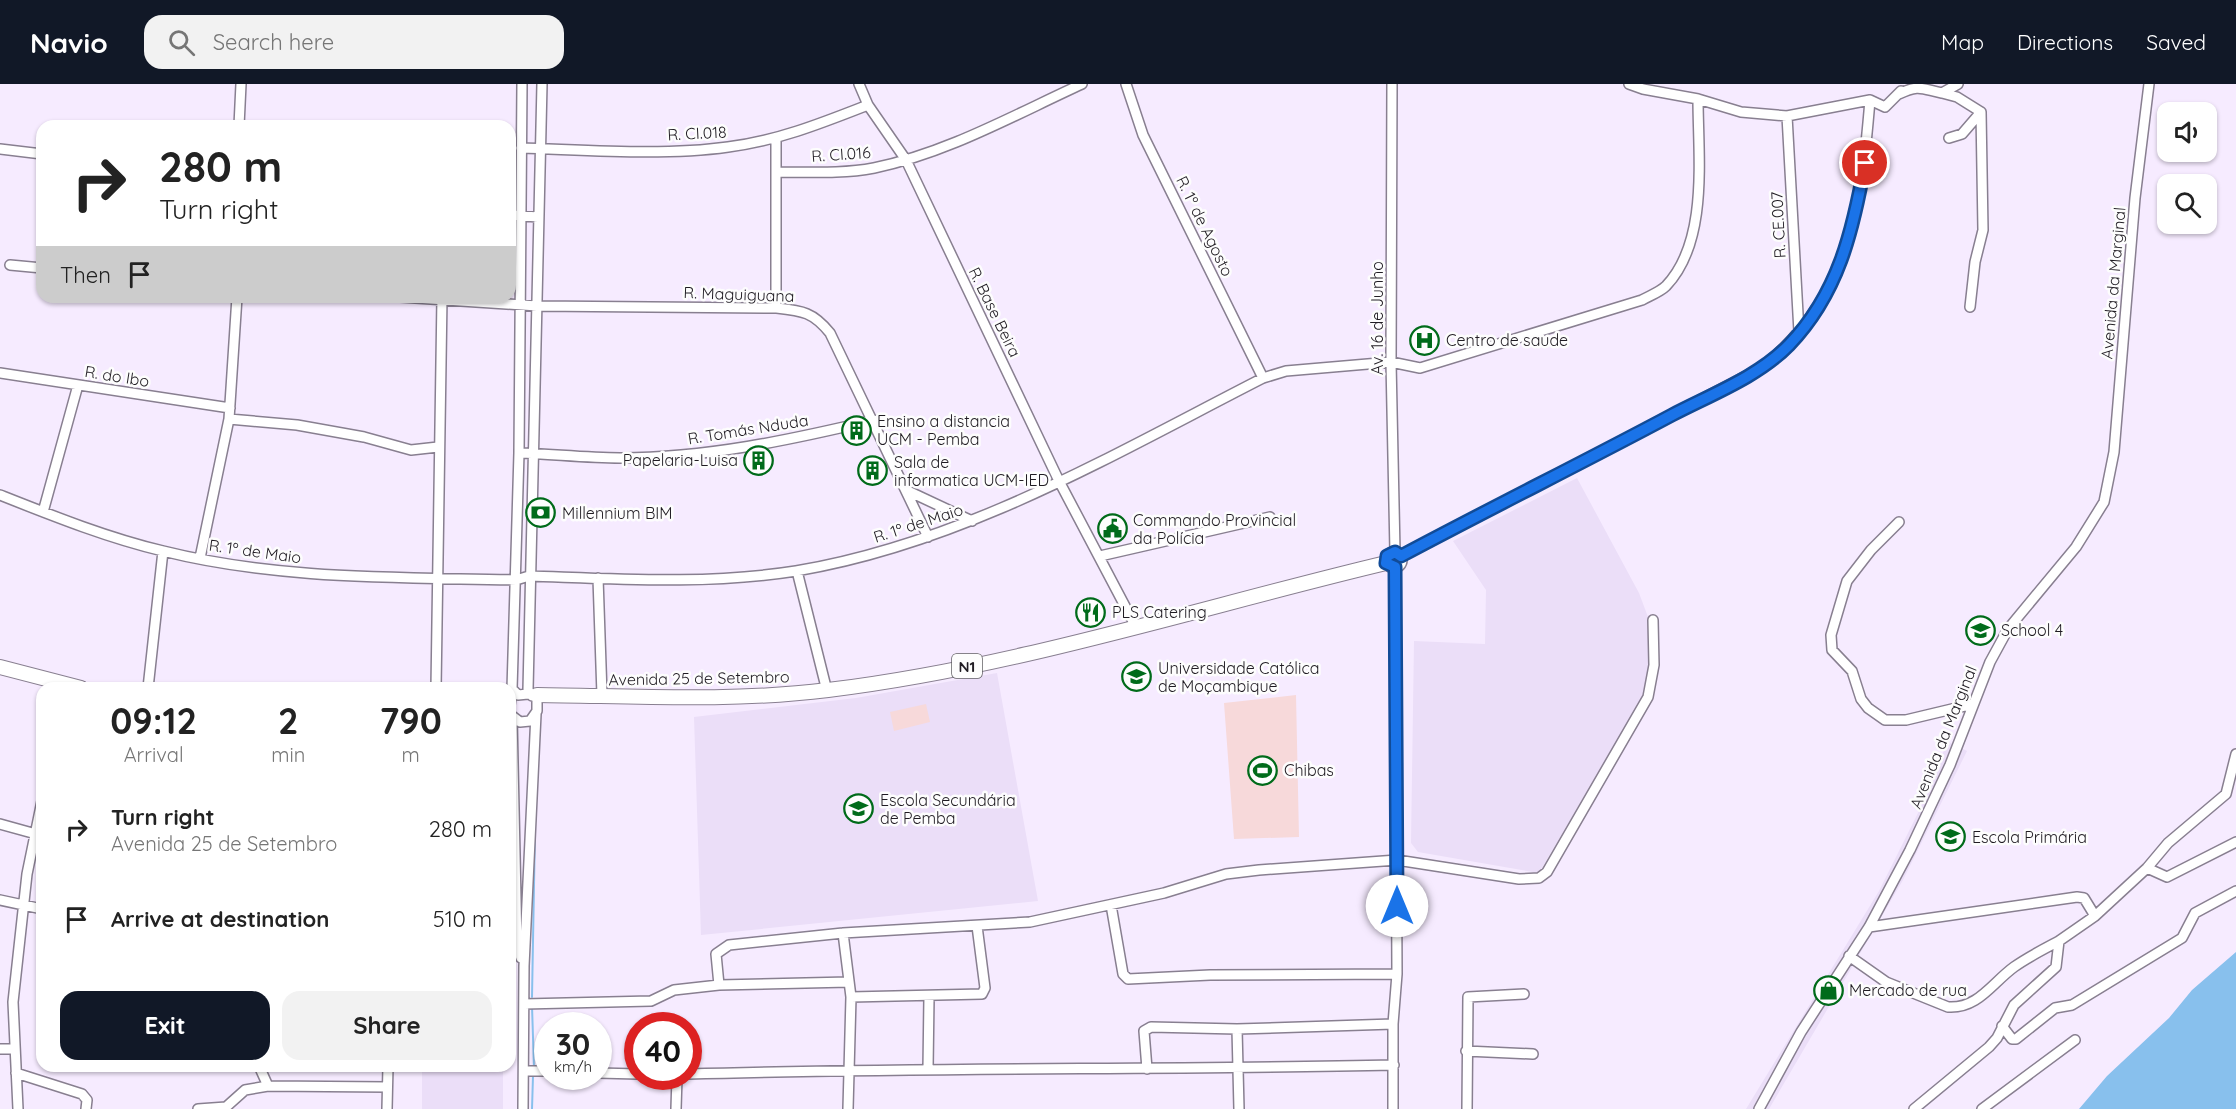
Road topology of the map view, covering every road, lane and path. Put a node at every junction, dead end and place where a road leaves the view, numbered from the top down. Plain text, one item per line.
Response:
1 (241, 84) edge
2 (522, 84) edge
3 (542, 84) edge
4 (859, 84) edge
5 (1082, 84) edge
6 (1126, 84) edge
7 (1392, 84) edge
8 (1629, 84) edge
9 (1904, 84) edge
10 (1958, 84) edge
11 (2149, 84) edge
12 (1942, 93) junction
13 (1899, 94) junction
14 (1698, 99) junction
15 (1870, 100) junction
16 (868, 105) junction
17 (1981, 111) junction
18 (1787, 116) junction
19 (238, 120) edge
20 (776, 138) junction
21 (1949, 138) dead end
22 (521, 148) junction
23 (0, 149) edge
24 (538, 149) junction
25 (36, 152) edge
26 (906, 160) junction
27 (778, 172) junction
28 (516, 196) edge
29 (516, 215) edge
30 (538, 216) junction
31 (516, 251) edge
32 (10, 265) dead end
33 (36, 267) edge
34 (237, 303) edge
35 (442, 303) edge
36 (504, 303) edge
37 (519, 304) junction
38 (537, 306) junction
39 (1970, 307) dead end
40 (776, 308) junction
41 (1799, 332) junction
42 (1391, 362) junction
43 (0, 372) edge
44 (1263, 378) junction
45 (78, 385) junction
46 (230, 408) junction
47 (229, 419) junction
48 (873, 420) junction
49 (438, 447) junction
50 (519, 453) junction
51 (533, 453) junction
52 (1059, 481) junction
53 (908, 491) junction
54 (0, 495) edge
55 (43, 512) junction
56 (1270, 517) dead end
57 (972, 521) junction
58 (1899, 522) dead end
59 (928, 537) junction
60 (163, 551) junction
61 (1100, 556) junction
62 (200, 558) junction
63 (1394, 560) junction
64 (797, 571) junction
65 (529, 576) junction
66 (439, 578) junction
67 (598, 578) junction
68 (516, 579) junction
69 (1653, 620) dead end
70 (1136, 627) junction
71 (0, 667) edge
72 (47, 682) edge
73 (149, 682) edge
74 (436, 682) edge
75 (512, 682) edge
76 (827, 690) junction
77 (516, 692) edge
78 (533, 692) junction
79 (602, 695) junction
80 (1973, 704) junction
81 (536, 714) junction
82 (516, 718) edge
83 (2236, 754) edge
84 (2236, 787) edge
85 (2226, 794) junction
86 (0, 824) edge
87 (36, 834) joint
88 (516, 838) edge
89 (529, 838) junction
90 (2236, 842) edge
91 (30, 857) junction
92 (36, 858) edge
93 (1397, 860) junction
94 (2147, 868) junction
95 (2236, 891) edge
96 (0, 900) edge
97 (23, 904) junction
98 (1111, 905) junction
99 (36, 907) edge
100 (2095, 916) junction
101 (977, 926) junction
102 (1869, 927) junction
103 (516, 928) edge
104 (843, 933) junction
105 (2059, 941) junction
106 (1849, 956) junction
107 (524, 966) junction
108 (1397, 974) junction
109 (849, 982) junction
110 (719, 985) junction
111 (1524, 994) dead end
112 (851, 997) junction
113 (929, 997) junction
114 (524, 1004) junction
115 (1393, 1024) junction
116 (2002, 1026) junction
117 (1237, 1029) junction
118 (2075, 1040) dead end
119 (0, 1049) edge
120 (15, 1049) junction
121 (1466, 1051) junction
122 (1533, 1054) dead end
123 (1394, 1065) junction
124 (1239, 1068) junction
125 (928, 1069) junction
126 (1147, 1069) junction
127 (848, 1070) junction
128 (524, 1071) junction
129 (534, 1071) edge
130 (262, 1072) edge
131 (388, 1072) edge
132 (16, 1073) junction
133 (702, 1074) edge
134 (268, 1086) junction
135 (387, 1087) junction
136 (677, 1090) edge
137 (1920, 1107) edge
138 (18, 1109) edge
139 (86, 1109) edge
140 (198, 1109) edge
141 (387, 1109) edge
142 (523, 1109) edge
143 (676, 1109) edge
144 (849, 1109) edge
145 (1239, 1109) edge
146 (1393, 1109) edge
147 (1467, 1109) edge
148 (1759, 1109) edge
149 (1982, 1109) edge

1 - 19 street
2 - 22 street
3 - 24 street
4 - 16 street, R. Base Beira
5 - 26 street, R. CI.016
6 - 44 street, R. 1º de Agosto
7 - 42 street, Av. 16 de Junho
8 - 14 street
9 - 13 street
10 - 12 street
11 - 80 street, Avenida da Marginal
12 - 13 street
12 - 17 street
13 - 15 street
14 - 18 street
14 - 42 street, R. 1º de Maio
15 - 18 street
15 - 41 street, Avenida 25 de Setembro / N1
16 - 20 street, R. CI.018
16 - 26 street, R. Base Beira
17 - 21 street
17 - 39 street
18 - 41 street, R. CE.007
20 - 24 street, R. CI.018
20 - 27 street
22 - 24 street, R. CI.018
22 - 28 street
23 - 25 street
24 - 30 street
26 - 27 street, R. CI.016
26 - 52 street, R. Base Beira
27 - 40 street
29 - 30 street
30 - 38 street
31 - 37 street
32 - 33 street
34 - 46 street
35 - 49 street
36 - 37 street, R. Maguiguana
37 - 38 street, R. Maguiguana
37 - 50 street
38 - 40 street, R. Maguiguana
38 - 51 street
40 - 48 street, R. Maguiguana
41 - 63 street, Avenida 25 de Setembro / N1
42 - 44 street, R. 1º de Maio
42 - 63 street, Av. 16 de Junho
43 - 45 street, R. do Ibo
44 - 52 street, R. 1º de Maio
45 - 46 street, R. do Ibo
45 - 55 street
46 - 47 street
47 - 49 street
47 - 62 street
48 - 51 street, R. Tomás Nduda
48 - 53 street, R. Maguiguana
49 - 66 street
50 - 51 street, R. Tomás Nduda
50 - 68 street
51 - 65 street
52 - 57 street, R. 1º de Maio
52 - 61 street, R. Base Beira
53 - 57 street
53 - 59 street, R. Maguiguana
54 - 55 street, R. 1º de Maio
55 - 60 street, R. 1º de Maio
56 - 61 street
57 - 59 street, R. 1º de Maio
58 - 80 street
59 - 64 street, R. 1º de Maio
60 - 62 street, R. 1º de Maio
60 - 73 street
61 - 70 street, R. Base Beira
62 - 66 street, R. 1º de Maio
63 - 70 highway, Avenida 25 de Setembro / N1
63 - 93 street, Av. 16 de Junho
64 - 67 street, R. 1º de Maio
64 - 76 street
65 - 67 street, R. 1º de Maio
65 - 68 street, R. 1º de Maio
65 - 78 street
66 - 68 street, R. 1º de Maio
66 - 74 street
67 - 79 street
68 - 75 street
69 - 93 street
70 - 76 highway, Avenida 25 de Setembro / N1
71 - 72 highway
76 - 79 highway, Avenida 25 de Setembro / N1
77 - 78 street
78 - 79 highway, Avenida 25 de Setembro / N1
78 - 81 street
80 - 102 street, Avenida da Marginal
81 - 82 street
81 - 89 street
83 - 85 street
84 - 85 street
85 - 94 street
86 - 87 street
87 - 91 street
88 - 89 street
89 - 107 street
90 - 94 street
91 - 92 street
91 - 97 street
93 - 98 street
93 - 108 street, Av. 16 de Junho
94 - 100 street
95 - 116 street
96 - 97 street
97 - 99 street
97 - 120 street
98 - 101 street
98 - 108 street
100 - 102 street
100 - 105 street
101 - 104 street
101 - 113 street
102 - 106 street, Avenida da Marginal
103 - 107 street
104 - 109 street
104 - 110 street
105 - 106 street
105 - 116 street
106 - 148 street, Avenida da Marginal
107 - 114 street
108 - 115 street, Av. 16 de Junho
109 - 110 street
109 - 112 street
110 - 114 street
111 - 121 street
112 - 113 street
112 - 127 street
113 - 125 street
114 - 128 street
115 - 117 street
115 - 123 street, Av. 16 de Junho
116 - 137 street
117 - 124 street
117 - 126 street
118 - 149 street
119 - 120 street
120 - 132 street
121 - 122 street
121 - 147 street
123 - 124 street
123 - 146 street, Av. 16 de Junho
124 - 126 street
124 - 145 street
125 - 126 street
125 - 127 street
127 - 133 street
127 - 144 street
128 - 129 street
128 - 142 street
130 - 134 street
131 - 135 street
132 - 138 street
132 - 139 street
134 - 135 street
134 - 140 street
135 - 141 street
136 - 143 street

